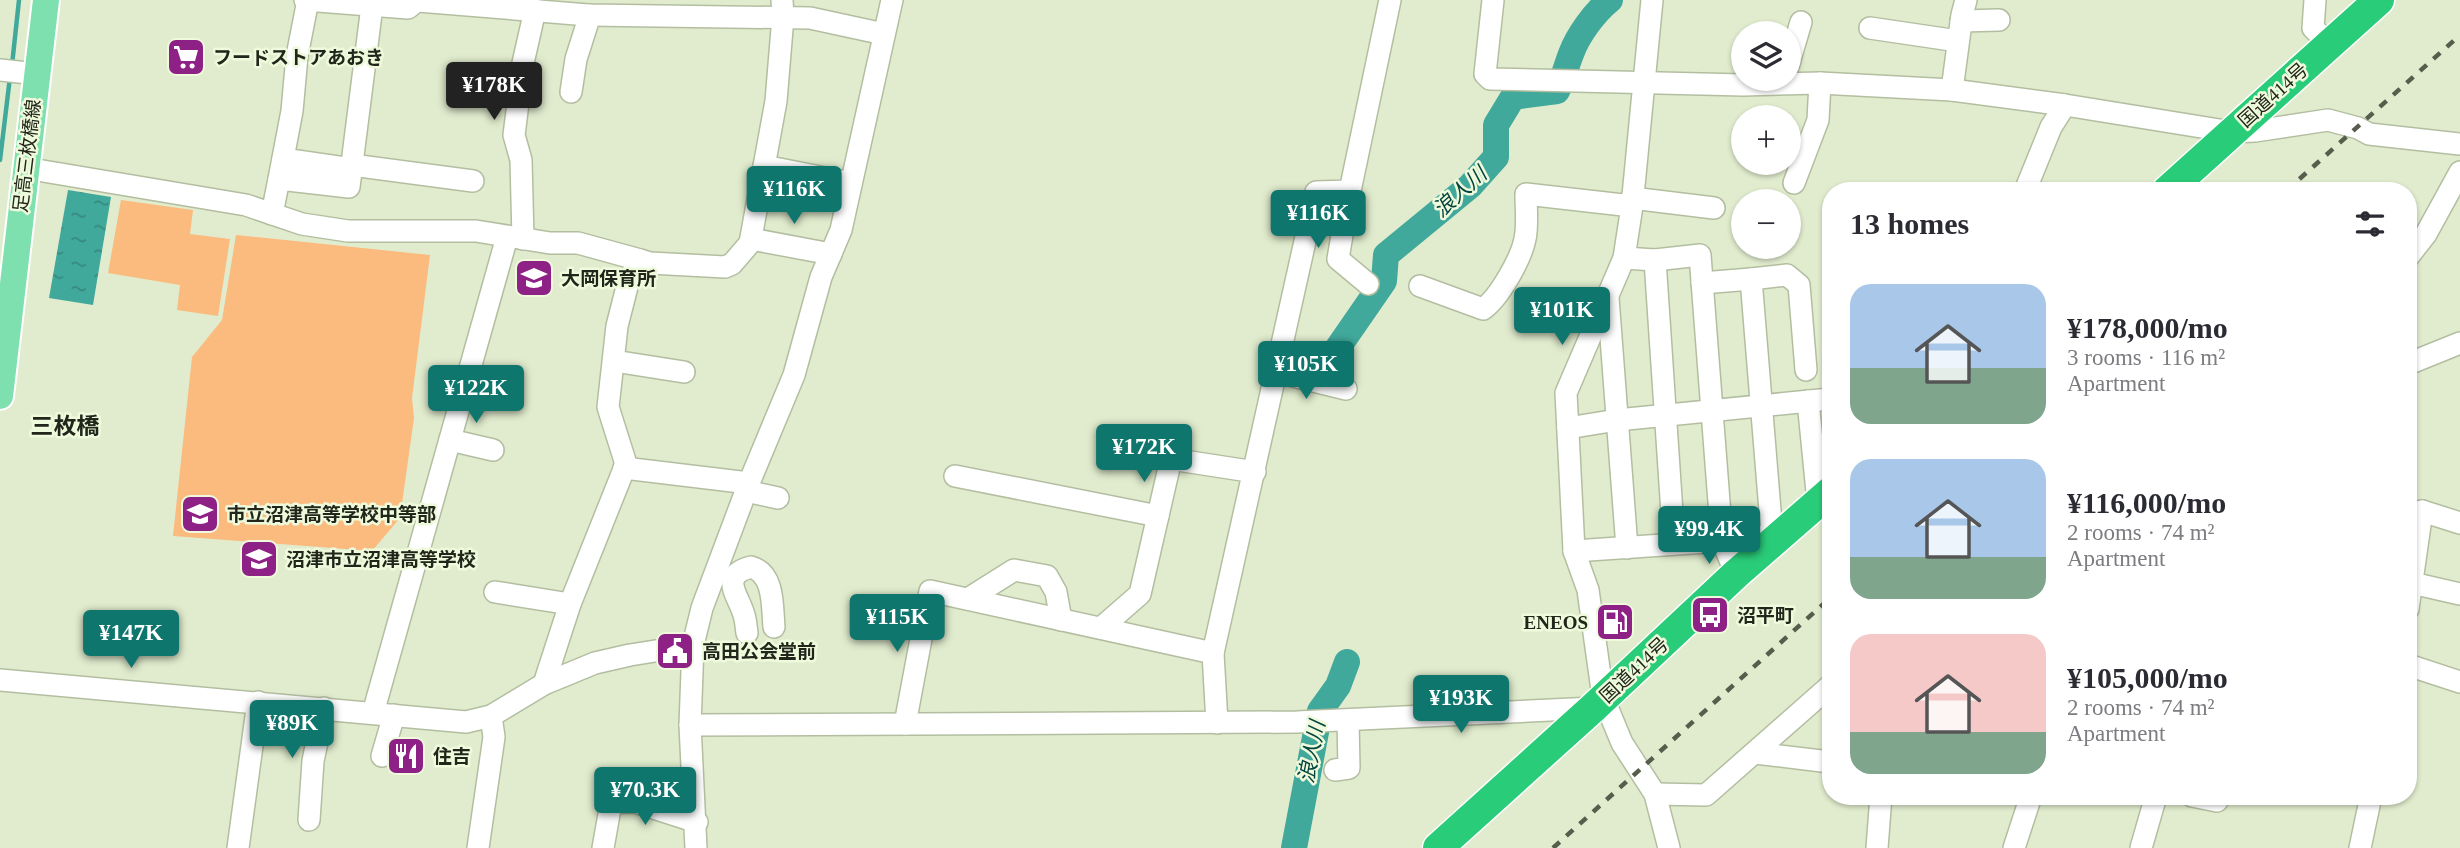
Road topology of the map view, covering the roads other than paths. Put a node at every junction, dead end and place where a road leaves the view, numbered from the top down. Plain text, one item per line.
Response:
1 (46, 0) edge
2 (309, 0) edge
3 (418, 0) edge
4 (891, 0) edge
5 (1390, 0) edge
6 (1493, 0) edge
7 (1652, 0) edge
8 (1966, 0) edge
9 (2315, 0) edge
10 (2379, 0) edge
11 (372, 6) junction
12 (546, 7) edge
13 (783, 8) edge
14 (590, 15) junction
15 (1999, 20) dead end
16 (1870, 28) dead end
17 (1959, 31) junction
18 (884, 34) junction
19 (2330, 45) junction
20 (19, 72) edge
21 (1801, 79) edge
22 (1643, 81) junction
23 (1731, 82) edge
24 (1820, 83) junction
25 (1952, 90) junction
26 (571, 92) dead end
27 (2065, 105) junction
28 (2232, 132) junction
29 (2458, 136) edge
30 (764, 166) junction
31 (352, 167) junction
32 (25, 168) junction
33 (281, 169) junction
34 (2460, 172) edge
35 (473, 181) dead end
36 (2029, 182) edge
37 (2177, 182) edge
38 (851, 183) junction
39 (1794, 183) dead end
40 (1350, 187) junction
41 (1632, 202) junction
42 (1714, 208) dead end
43 (272, 214) junction
44 (515, 238) junction
45 (751, 239) junction
46 (2417, 245) edge
47 (831, 254) junction
48 (1624, 258) junction
49 (640, 260) junction
50 (1655, 260) junction
51 (1751, 279) junction
52 (1702, 283) junction
53 (1368, 284) dead end
54 (1420, 286) dead end
55 (1607, 292) junction
56 (2460, 344) edge
57 (2417, 357) edge
58 (614, 361) junction
59 (1806, 370) dead end
60 (684, 372) dead end
61 (1277, 372) junction
62 (0, 386) edge
63 (1346, 389) dead end
64 (0, 396) edge
65 (1822, 400) edge
66 (1808, 401) junction
67 (1762, 405) junction
68 (1711, 411) junction
69 (1665, 416) junction
70 (1617, 419) junction
71 (1568, 428) junction
72 (450, 440) junction
73 (493, 450) dead end
74 (624, 468) junction
75 (1255, 472) junction
76 (955, 476) dead end
77 (1822, 485) edge
78 (747, 487) junction
79 (778, 498) dead end
80 (1822, 499) edge
81 (2417, 514) edge
82 (1158, 516) junction
83 (2460, 523) edge
84 (1773, 538) junction
85 (1722, 541) junction
86 (1674, 544) junction
87 (1627, 548) junction
88 (1574, 551) junction
89 (1736, 574) junction
90 (2417, 584) edge
91 (495, 592) dead end
92 (2460, 594) edge
93 (968, 599) junction
94 (570, 604) junction
95 (1061, 620) junction
96 (774, 627) dead end
97 (1101, 628) junction
98 (747, 633) dead end
99 (693, 645) junction
100 (1213, 653) junction
101 (2417, 668) edge
102 (0, 680) edge
103 (2460, 682) edge
104 (544, 684) junction
105 (1822, 693) edge
106 (258, 702) junction
107 (1598, 703) junction
108 (324, 708) junction
109 (373, 713) junction
110 (394, 715) junction
111 (491, 716) junction
112 (1328, 721) junction
113 (1217, 723) junction
114 (905, 724) junction
115 (690, 725) junction
116 (1755, 753) junction
117 (382, 756) dead end
118 (1822, 761) edge
119 (1335, 770) dead end
120 (1655, 793) junction
121 (1880, 805) edge
122 (2028, 805) edge
123 (2153, 805) edge
124 (2369, 805) edge
125 (309, 820) dead end
126 (697, 822) junction
127 (238, 848) edge
128 (478, 848) edge
129 (603, 848) edge
130 (696, 848) edge
131 (1437, 848) edge
132 (1669, 848) edge
133 (1877, 848) edge
134 (2014, 848) edge
135 (2141, 848) edge
136 (2360, 848) edge

1 - 20 main road, 足高三枚橋線
2 - 11 street
2 - 33 street
3 - 11 street
3 - 12 street
4 - 18 street
5 - 40 street
6 - 22 street
7 - 22 street
8 - 17 street
9 - 19 street
10 - 19 highway, 国道414号
11 - 31 street
12 - 14 street
12 - 44 street
13 - 14 street
13 - 18 street
13 - 30 street
14 - 26 street
15 - 17 street
16 - 17 street
17 - 25 street
18 - 38 street
19 - 28 highway, 国道414号
20 - 32 main road, 足高三枚橋線
21 - 24 street
22 - 23 street
22 - 41 street
24 - 25 street
24 - 39 street
25 - 27 street
27 - 28 street
27 - 36 street
28 - 29 street
28 - 37 highway, 国道414号
30 - 38 street
30 - 45 street
31 - 33 street
31 - 35 street
32 - 43 street
32 - 62 main road, 足高三枚橋線
33 - 43 street
34 - 46 street
38 - 47 street
40 - 53 street
40 - 61 street
41 - 42 street
41 - 48 street
41 - 54 street
43 - 44 street
44 - 49 street
44 - 72 street
45 - 47 street
45 - 49 street
47 - 78 street
48 - 50 street
48 - 55 street
49 - 58 street
50 - 52 street
50 - 69 street
51 - 52 street
51 - 59 street
51 - 67 street
52 - 68 street
55 - 70 street
55 - 71 street
56 - 57 street
58 - 60 street
58 - 74 street
61 - 63 street
61 - 75 street
62 - 64 main road, 足高三枚橋線
65 - 66 street
66 - 67 street
66 - 77 street
67 - 68 street
67 - 84 street
68 - 69 street
68 - 85 street
69 - 70 street
69 - 86 street
70 - 71 street
70 - 87 street
71 - 88 street
72 - 73 street
72 - 109 street
74 - 78 street
74 - 94 street
75 - 82 street
75 - 100 street
76 - 82 street
78 - 79 street
78 - 99 street
80 - 84 highway, 国道414号
81 - 83 street
82 - 97 street
84 - 85 street
84 - 89 highway, 国道414号
85 - 86 street
85 - 89 street
86 - 87 street
87 - 88 street
88 - 107 street
89 - 107 highway, 国道414号
90 - 92 street
91 - 94 street
93 - 95 street
93 - 95 street
93 - 114 street
94 - 104 street
95 - 97 street
96 - 98 street
97 - 100 street
99 - 104 street
99 - 115 street
100 - 113 street
101 - 103 street
102 - 106 street
104 - 111 street
105 - 116 street
106 - 108 street
106 - 127 street
107 - 112 street
107 - 120 street
107 - 131 highway, 国道414号
108 - 109 street
108 - 125 street
109 - 110 street
110 - 111 street
110 - 117 street
111 - 128 street
112 - 113 street
112 - 119 street
113 - 114 street
114 - 115 street
115 - 126 street
116 - 118 street
116 - 120 street
120 - 132 street
121 - 133 street
122 - 134 street
123 - 135 street
124 - 136 street
126 - 129 street
126 - 130 street

